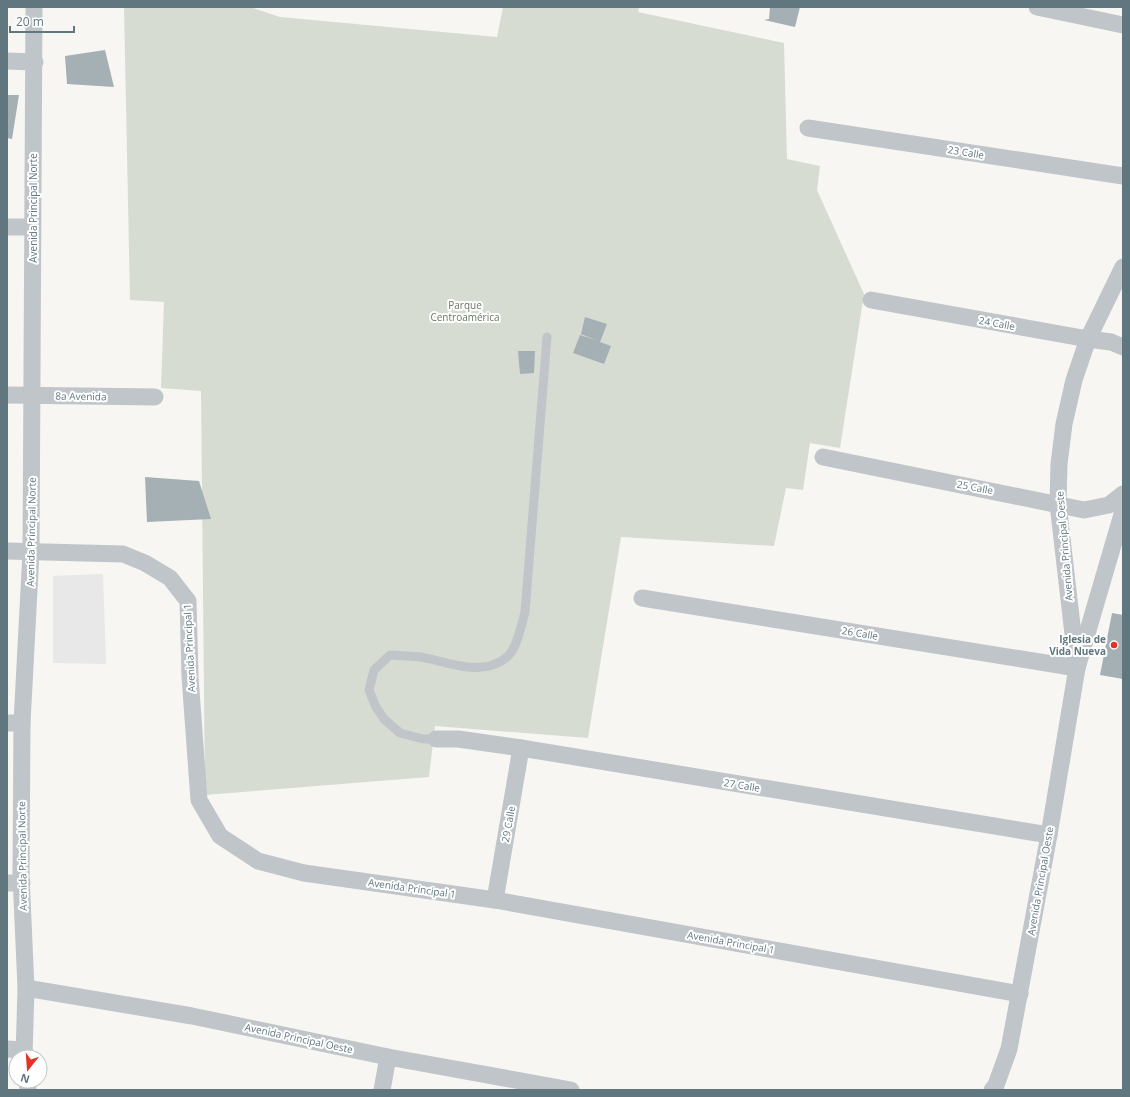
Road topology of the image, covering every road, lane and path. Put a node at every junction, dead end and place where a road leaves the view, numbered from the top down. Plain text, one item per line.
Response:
1 (34, 7) edge
2 (1037, 7) edge
3 (1123, 24) edge
4 (7, 61) edge
5 (35, 62) junction
6 (808, 128) dead end
7 (1123, 176) edge
8 (7, 227) edge
9 (32, 227) junction
10 (1123, 267) edge
11 (871, 300) dead end
12 (547, 337) dead end
13 (1088, 339) junction
14 (1123, 347) edge
15 (7, 395) edge
16 (33, 395) junction
17 (155, 397) dead end
18 (823, 457) dead end
19 (1123, 494) edge
20 (1058, 504) junction
21 (1123, 511) edge
22 (7, 551) edge
23 (31, 552) junction
24 (642, 598) dead end
25 (1077, 668) junction
26 (15, 723) edge
27 (436, 739) joint
28 (521, 748) junction
29 (1048, 835) junction
30 (14, 883) edge
31 (495, 900) junction
32 (26, 988) junction
33 (1020, 994) junction
34 (18, 1049) edge
35 (388, 1057) junction
36 (548, 1088) edge
37 (382, 1090) edge
38 (571, 1090) edge
39 (992, 1090) edge

1 - 5 street, Avenida Principal Norte
2 - 3 street
4 - 5 street
5 - 9 street, Avenida Principal Norte
6 - 7 street, 23 Calle
8 - 9 street
9 - 16 street, Avenida Principal Norte
10 - 13 street, Avenida Principal Oeste
11 - 13 street, 24 Calle
12 - 27 lane
13 - 14 street, 24 Calle
13 - 20 street, Avenida Principal Oeste
15 - 16 street, 8a Avenida
16 - 17 street, 8a Avenida
16 - 23 street, Avenida Principal Norte
18 - 20 street, 25 Calle
19 - 20 street, 25 Calle
20 - 25 street, Avenida Principal Oeste
21 - 25 street, Avenida Principal Oeste
22 - 23 street, Avenida Principal 1
23 - 26 street, Avenida Principal Norte
23 - 31 street, Avenida Principal 1
24 - 25 street, 26 Calle
25 - 29 street, Avenida Principal Oeste
26 - 30 street, Avenida Principal Norte
27 - 28 street, 27 Calle
28 - 29 street, 27 Calle
28 - 31 street, 29 Calle
29 - 33 street, Avenida Principal Oeste
30 - 32 street, Avenida Principal Norte
31 - 33 street, Avenida Principal 1
32 - 34 street, Avenida Principal Norte
32 - 35 street, Avenida Principal Oeste
33 - 39 street, Avenida Principal Oeste
35 - 36 street, Avenida Principal Oeste
35 - 37 street
36 - 38 street, Avenida Principal Oeste

